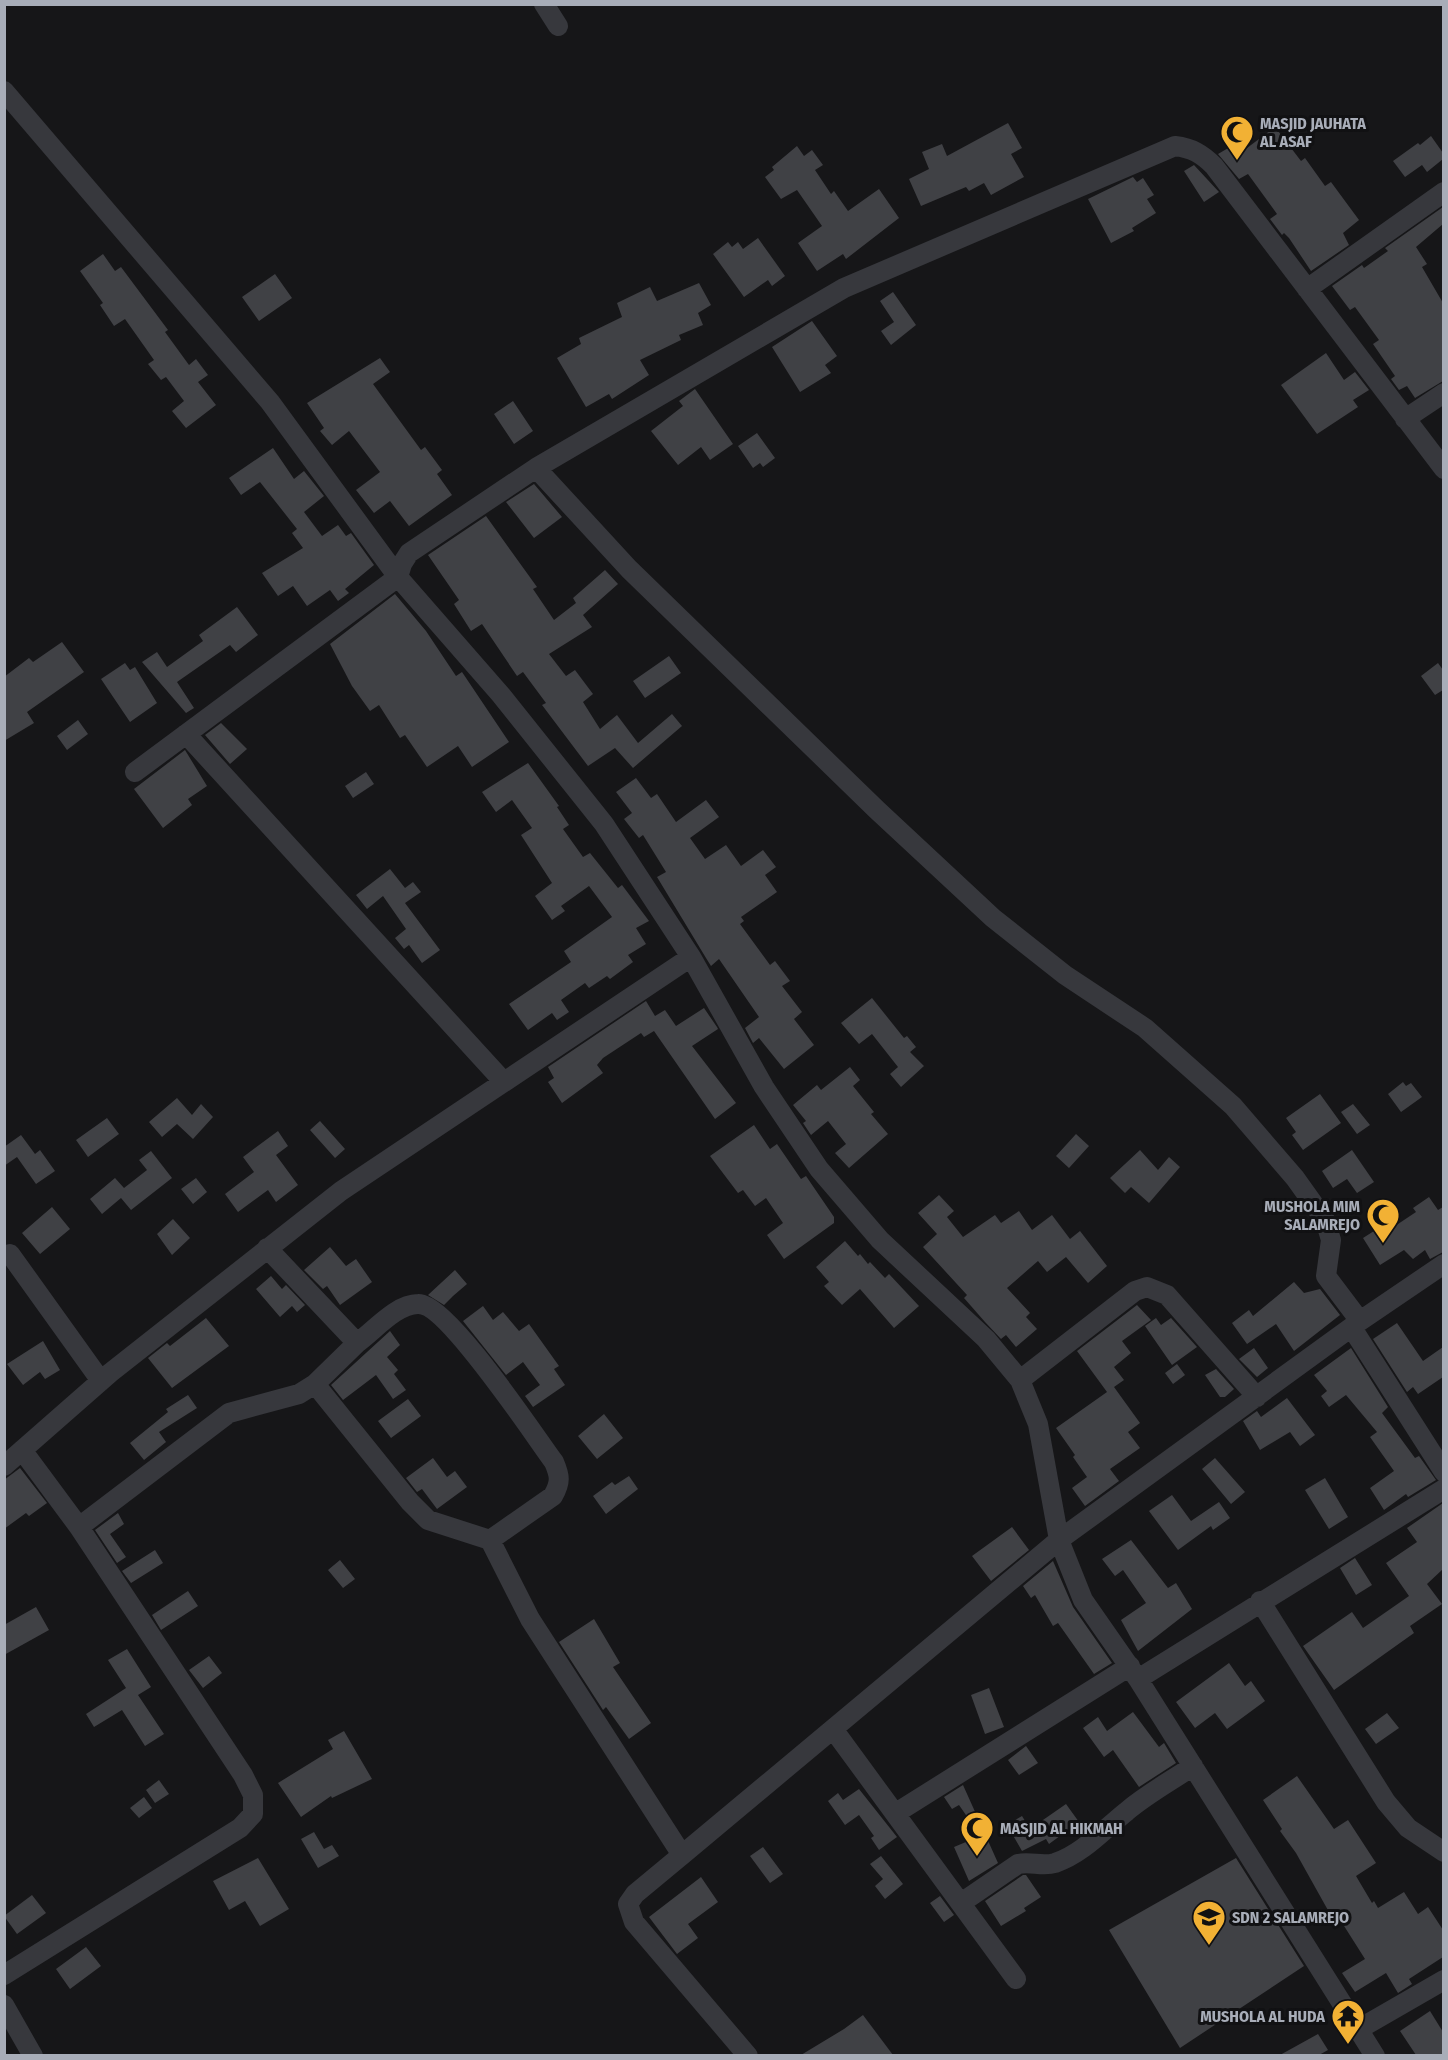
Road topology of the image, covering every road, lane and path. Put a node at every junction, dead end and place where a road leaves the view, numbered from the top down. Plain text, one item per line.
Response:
1 (544, 4) edge
2 (558, 26) dead end
3 (4, 91) edge
4 (1443, 192) edge
5 (1307, 289) junction
6 (1443, 393) edge
7 (1405, 419) junction
8 (536, 468) junction
9 (1443, 469) edge
10 (398, 577) junction
11 (186, 734) junction
12 (135, 772) dead end
13 (690, 957) junction
14 (503, 1081) junction
15 (267, 1248) junction
16 (10, 1254) dead end
17 (1443, 1264) edge
18 (1356, 1325) junction
19 (357, 1343) junction
20 (1020, 1380) junction
21 (101, 1381) junction
22 (315, 1384) junction
23 (1257, 1397) junction
24 (22, 1450) junction
25 (4, 1467) edge
26 (1443, 1472) edge
27 (1443, 1489) edge
28 (80, 1527) junction
29 (490, 1540) junction
30 (1059, 1540) junction
31 (1260, 1601) junction
32 (1134, 1672) junction
33 (833, 1729) junction
34 (1193, 1766) junction
35 (896, 1813) junction
36 (1443, 1852) edge
37 (682, 1856) junction
38 (961, 1903) junction
39 (4, 1975) edge
40 (1016, 1979) dead end
41 (1443, 1980) edge
42 (4, 2005) edge
43 (1359, 2029) junction
44 (33, 2055) edge
45 (748, 2055) edge
46 (1375, 2055) edge

1 - 2 street
3 - 10 street
4 - 5 street
5 - 7 street
5 - 8 street
6 - 7 street
7 - 9 street
8 - 10 street
8 - 18 street
10 - 11 street
10 - 13 street
11 - 12 street
11 - 14 street
13 - 14 street
13 - 20 street
14 - 15 street
15 - 19 street
15 - 21 street
16 - 21 street
17 - 18 street
18 - 23 street
18 - 26 street
19 - 22 street
19 - 29 street
20 - 23 street
20 - 30 street
21 - 24 street
22 - 28 street
22 - 29 street
23 - 30 street
24 - 25 street
24 - 28 street
27 - 31 street
28 - 39 street
29 - 37 street
30 - 32 street
30 - 33 street
31 - 32 street
31 - 36 street
32 - 34 street
32 - 35 street
33 - 35 street
33 - 37 street
34 - 38 street
34 - 43 street
35 - 38 street
37 - 45 street
38 - 40 street
41 - 43 street
42 - 44 street
43 - 46 street

